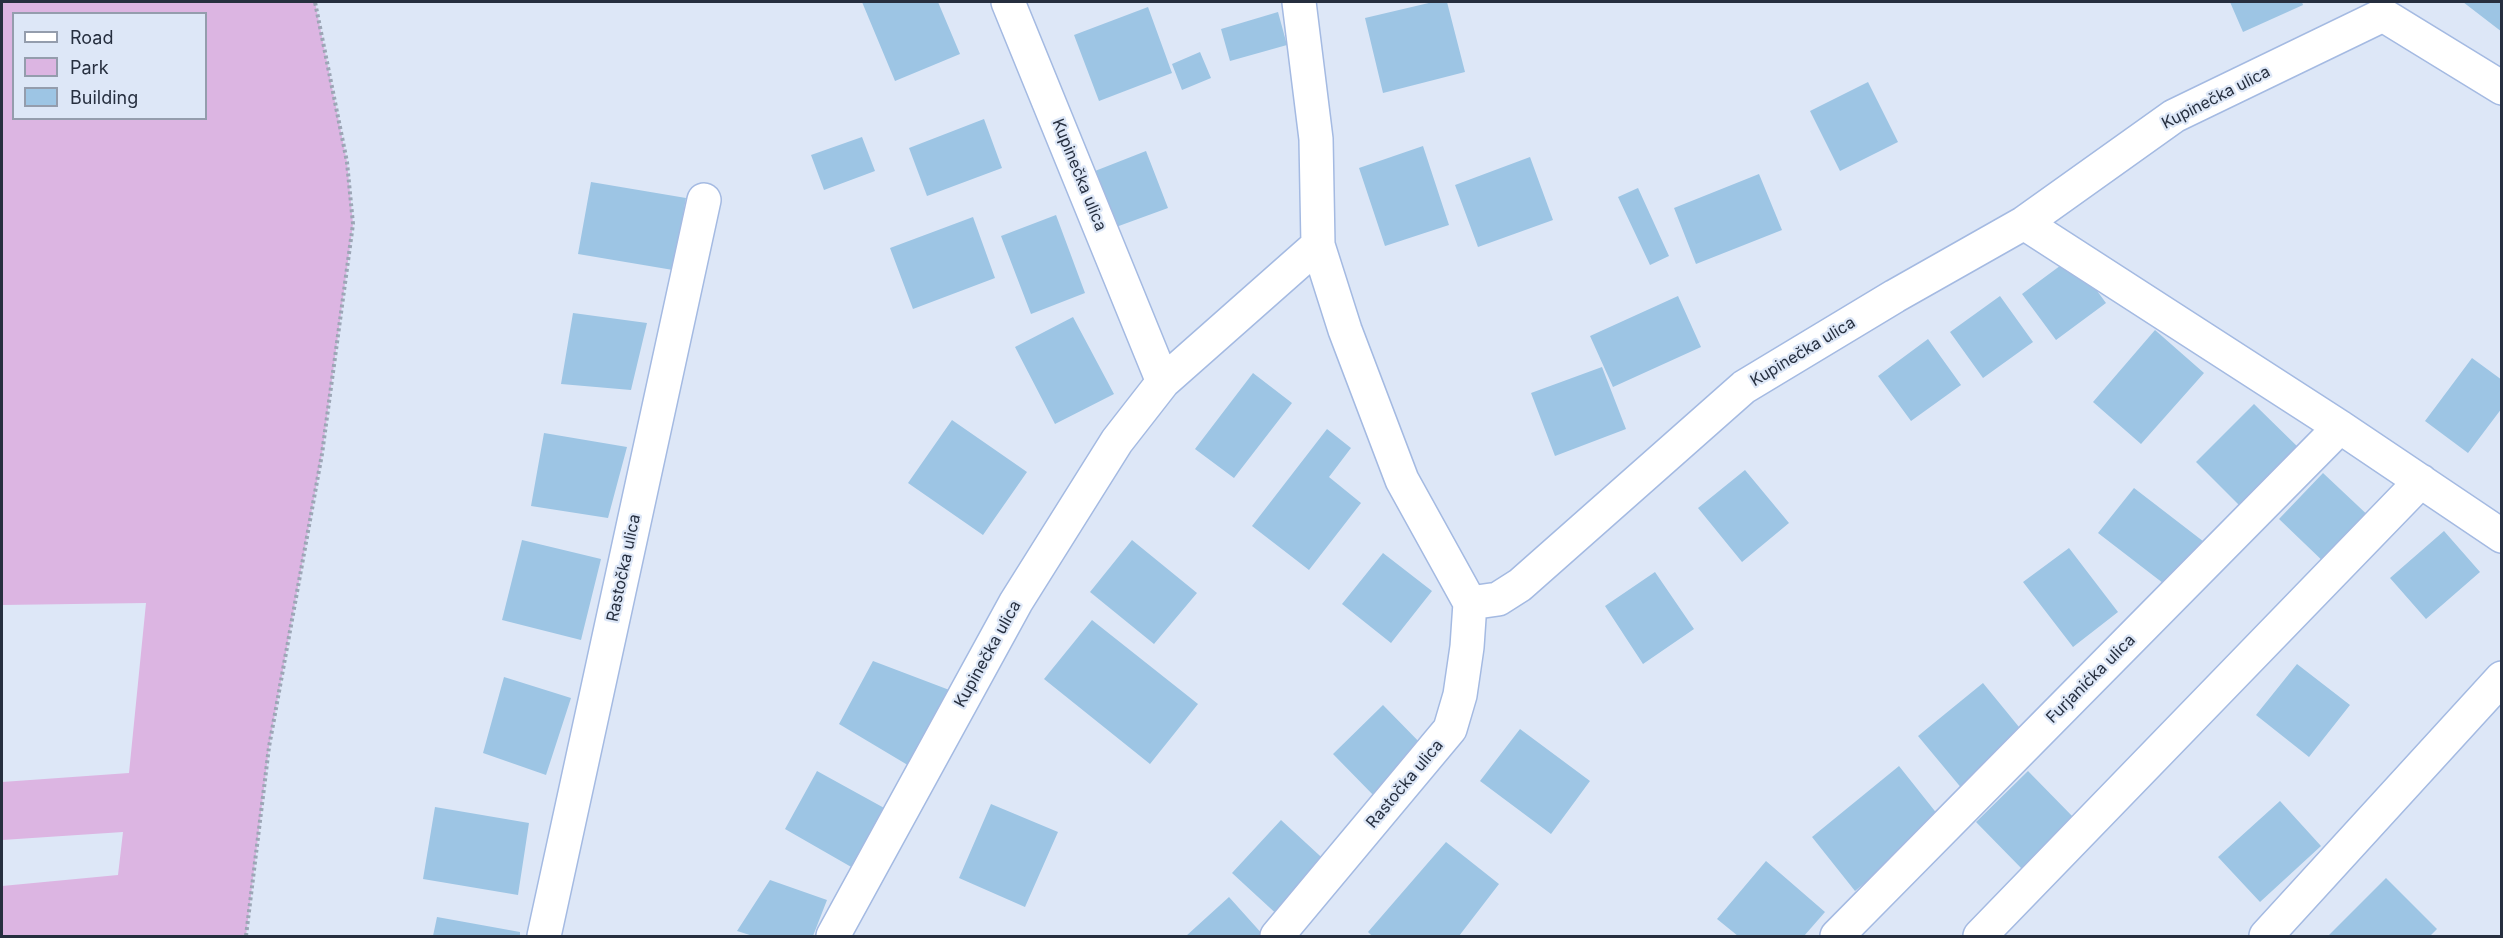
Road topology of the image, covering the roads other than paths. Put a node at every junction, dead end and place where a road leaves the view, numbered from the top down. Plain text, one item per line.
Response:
1 (1008, 2) edge
2 (1299, 2) edge
3 (2502, 88) edge
4 (704, 200) dead end
5 (2024, 224) junction
6 (1318, 245) junction
7 (1163, 382) junction
8 (2340, 427) junction
9 (2421, 481) junction
10 (2502, 536) edge
11 (1470, 603) junction
12 (2502, 678) edge
13 (1839, 934) edge
14 (544, 936) edge
15 (832, 936) edge
16 (1277, 936) edge
17 (1980, 936) edge
18 (2266, 936) edge

1 - 7 street, Kupinečka ulica
2 - 6 street
3 - 5 street, Kupinečka ulica
4 - 14 street, Rastočka ulica
5 - 8 street
5 - 11 street, Kupinečka ulica
6 - 7 street, Kupinečka ulica
6 - 11 street
7 - 15 street, Kupinečka ulica
8 - 9 street
8 - 13 street, Furjanićka ulica
9 - 10 street
9 - 17 street
11 - 16 street, Rastočka ulica
12 - 18 street

